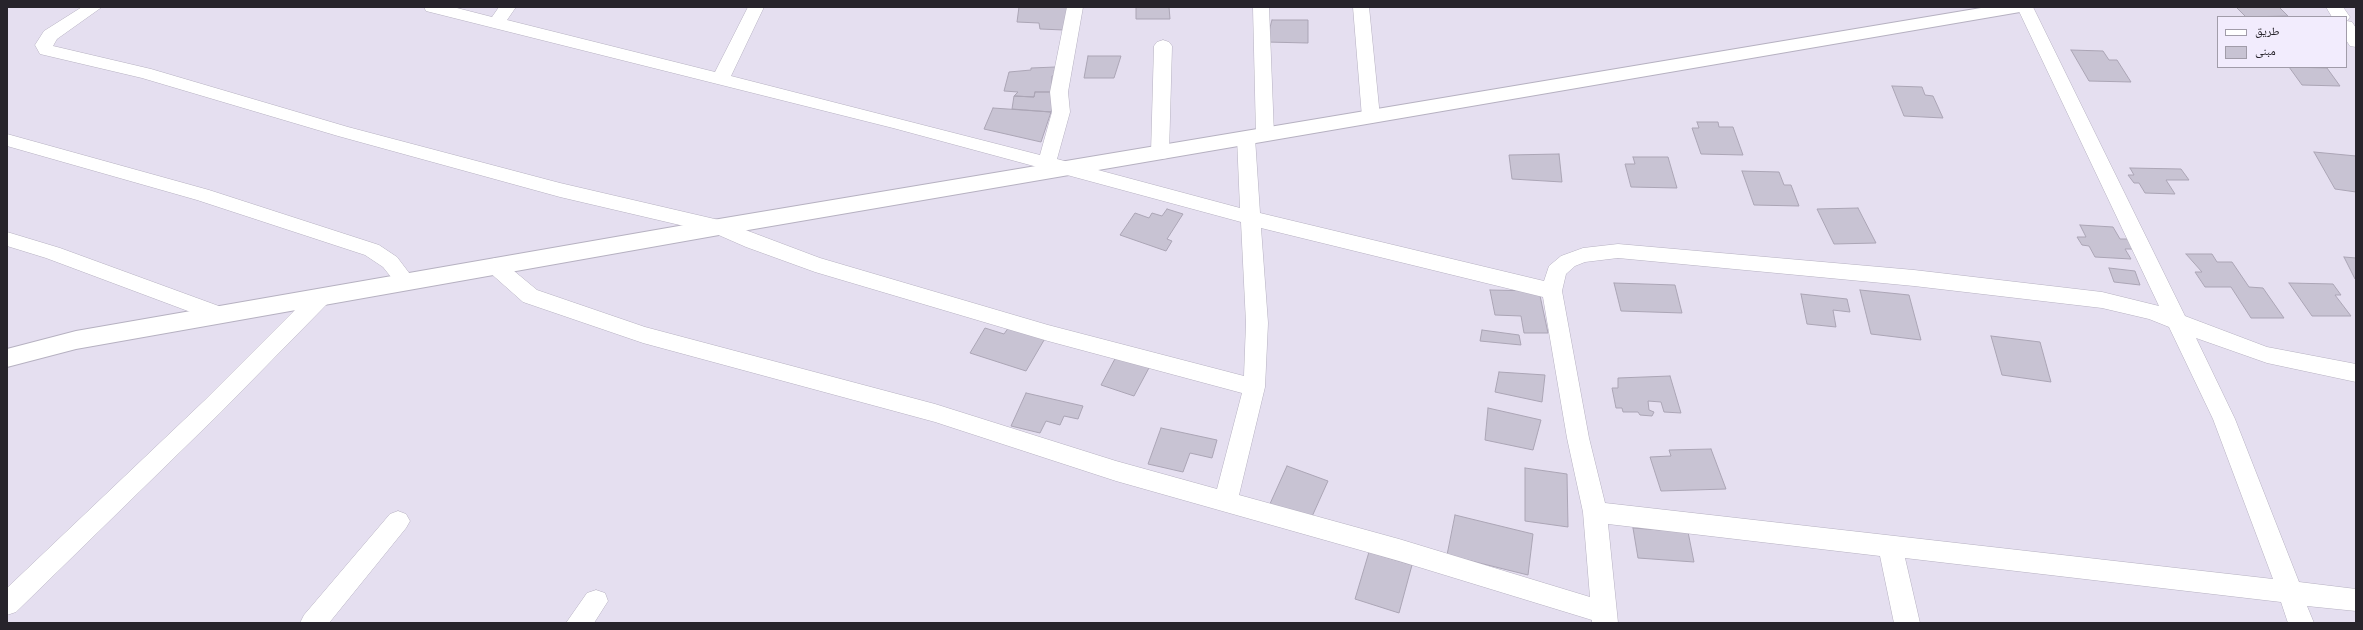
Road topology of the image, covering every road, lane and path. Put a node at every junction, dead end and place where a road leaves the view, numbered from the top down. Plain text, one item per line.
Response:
1 (94, 7) edge
2 (432, 7) edge
3 (508, 7) edge
4 (756, 7) edge
5 (1075, 7) edge
6 (1261, 7) edge
7 (1361, 7) edge
8 (2020, 7) edge
9 (2024, 7) edge
10 (2334, 7) edge
11 (2340, 16) edge
12 (496, 23) junction
13 (1163, 46) dead end
14 (720, 79) junction
15 (1371, 117) junction
16 (1256, 137) junction
17 (7, 140) edge
18 (1160, 153) junction
19 (1047, 163) junction
20 (1068, 169) junction
21 (1251, 218) junction
22 (719, 227) junction
23 (7, 239) edge
24 (495, 266) junction
25 (406, 282) junction
26 (1552, 291) junction
27 (321, 297) junction
28 (220, 314) junction
29 (2176, 320) junction
30 (7, 358) edge
31 (2356, 373) edge
32 (1254, 387) junction
33 (1226, 502) junction
34 (1595, 512) junction
35 (398, 521) dead end
36 (1890, 547) junction
37 (2290, 593) junction
38 (596, 600) dead end
39 (2356, 600) edge
40 (7, 604) edge
41 (1604, 618) edge
42 (313, 623) edge
43 (579, 623) edge
44 (1907, 623) edge
45 (2301, 623) edge

1 - 22 street
2 - 12 street
3 - 12 street
4 - 14 street
5 - 19 street
6 - 16 street
7 - 15 street
8 - 15 street
9 - 29 street
10 - 11 street
12 - 14 street
13 - 18 street
14 - 19 street
15 - 16 street
16 - 18 street
16 - 21 street
17 - 25 street
18 - 20 street
19 - 20 street
20 - 21 street
20 - 22 street
21 - 26 street
21 - 32 street
22 - 24 street
22 - 32 street
23 - 28 street
24 - 25 street
24 - 33 street
25 - 27 street
26 - 29 street
26 - 34 street
27 - 28 street
27 - 40 street
28 - 30 street
29 - 31 street
29 - 37 street
32 - 33 street
33 - 41 street
34 - 36 street
34 - 41 street
35 - 42 street
36 - 37 street
36 - 44 street
37 - 39 street
37 - 45 street
38 - 43 street

